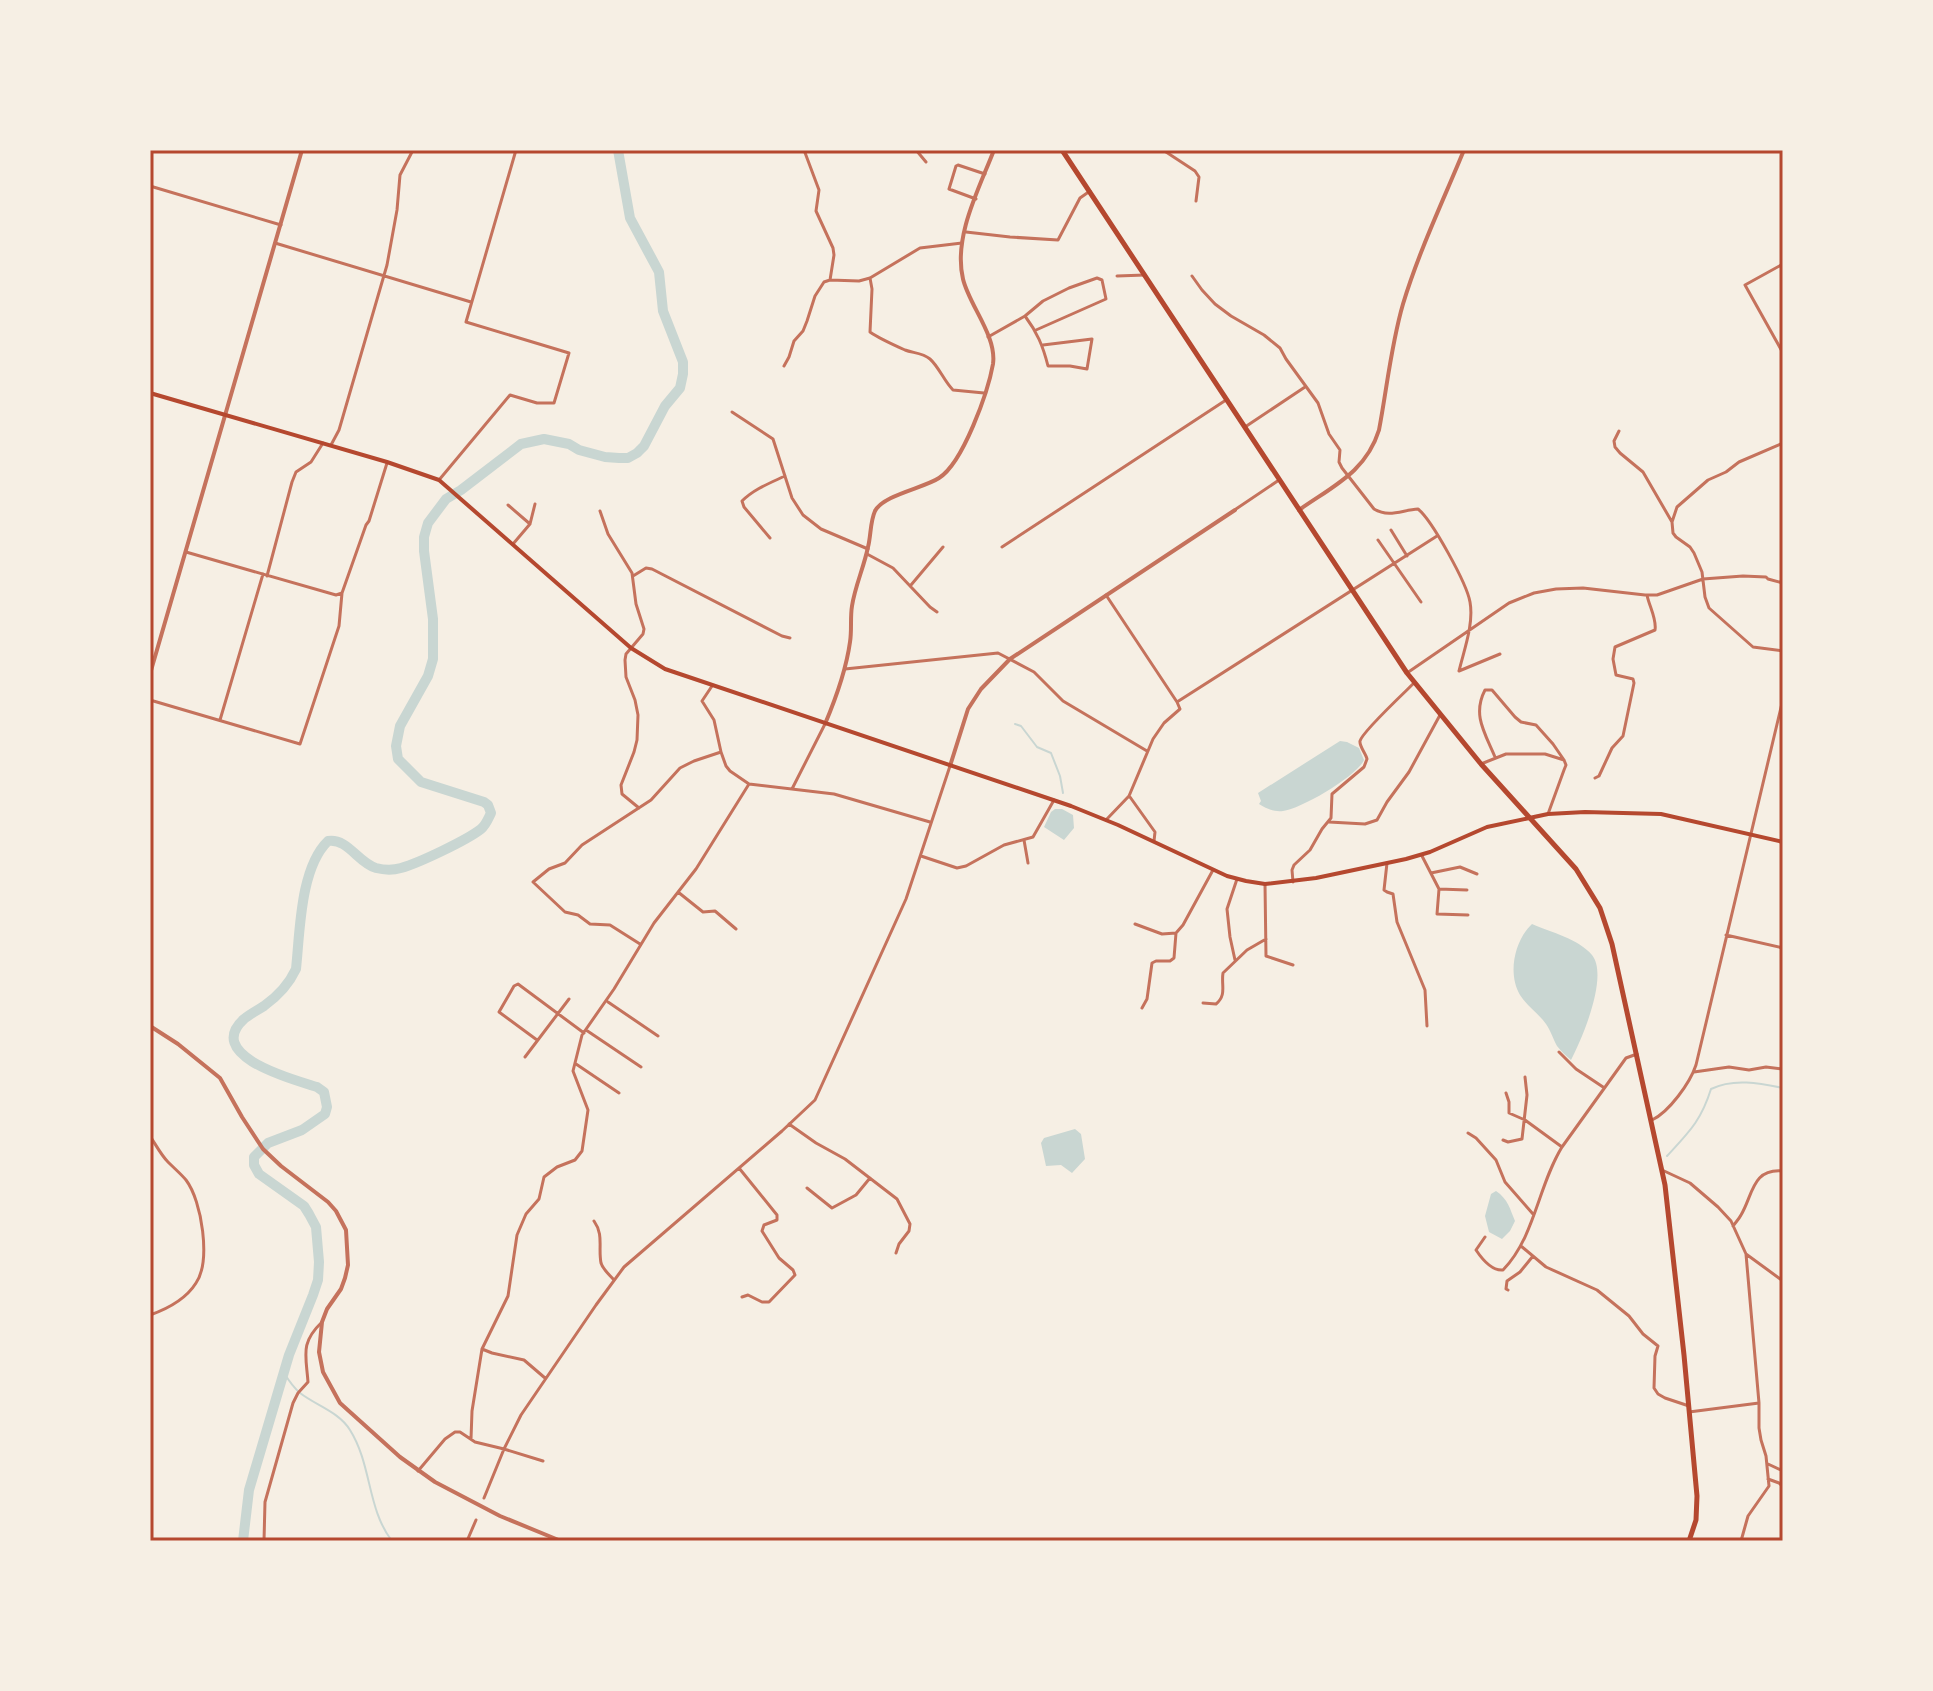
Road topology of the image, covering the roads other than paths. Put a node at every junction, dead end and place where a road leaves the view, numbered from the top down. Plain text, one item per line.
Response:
1 (302, 150) edge
2 (413, 150) edge
3 (516, 150) edge
4 (804, 150) edge
5 (916, 150) edge
6 (993, 150) edge
7 (1163, 150) edge
8 (1464, 150) edge
9 (1066, 151) edge
10 (926, 162) dead end
11 (985, 174) junction
12 (150, 186) edge
13 (1090, 191) junction
14 (976, 199) junction
15 (1196, 201) dead end
16 (281, 225) junction
17 (964, 231) junction
18 (275, 243) junction
19 (962, 243) junction
20 (1783, 264) edge
21 (1145, 275) junction
22 (385, 276) junction
23 (1117, 276) dead end
24 (1192, 276) dead end
25 (870, 278) junction
26 (830, 280) junction
27 (471, 302) junction
28 (1025, 316) junction
29 (1036, 330) junction
30 (988, 337) junction
31 (1043, 345) junction
32 (1783, 353) edge
33 (784, 366) dead end
34 (1307, 387) junction
35 (150, 393) edge
36 (984, 393) junction
37 (1227, 399) junction
38 (732, 412) dead end
39 (227, 415) junction
40 (1245, 427) junction
41 (1619, 431) dead end
42 (323, 443) junction
43 (1783, 443) edge
44 (331, 445) junction
45 (387, 462) junction
46 (785, 476) junction
47 (1347, 476) junction
48 (439, 480) junction
49 (1279, 480) junction
50 (535, 504) dead end
51 (508, 505) dead end
52 (1235, 510) joint
53 (1299, 510) junction
54 (600, 511) dead end
55 (1672, 522) junction
56 (530, 524) junction
57 (1391, 530) dead end
58 (1439, 535) junction
59 (770, 538) dead end
60 (1378, 540) dead end
61 (513, 544) junction
62 (943, 547) dead end
63 (1002, 547) dead end
64 (867, 551) junction
65 (186, 552) junction
66 (1407, 556) junction
67 (1394, 564) junction
68 (265, 575) junction
69 (633, 576) junction
70 (1703, 579) junction
71 (1783, 583) edge
72 (911, 585) junction
73 (1353, 591) junction
74 (342, 593) junction
75 (1106, 595) junction
76 (1647, 595) junction
77 (1421, 602) dead end
78 (937, 612) dead end
79 (1468, 630) junction
80 (790, 638) dead end
81 (631, 648) junction
82 (1783, 651) edge
83 (1500, 654) dead end
84 (1010, 659) junction
85 (845, 669) junction
86 (1407, 673) junction
87 (150, 674) edge
88 (1414, 683) junction
89 (712, 686) junction
90 (1783, 699) edge
91 (150, 700) edge
92 (1177, 702) junction
93 (1440, 715) junction
94 (220, 721) junction
95 (825, 724) junction
96 (1147, 751) junction
97 (721, 752) junction
98 (1495, 757) junction
99 (1564, 760) junction
100 (1481, 764) junction
101 (950, 766) junction
102 (1595, 778) dead end
103 (749, 784) junction
104 (792, 789) junction
105 (1129, 796) junction
106 (1054, 800) junction
107 (639, 808) junction
108 (1548, 814) junction
109 (1531, 817) junction
110 (1106, 820) junction
111 (930, 822) junction
112 (1329, 822) junction
113 (1752, 834) junction
114 (1024, 840) junction
115 (1154, 841) junction
116 (1783, 842) edge
117 (1422, 854) junction
118 (921, 856) junction
119 (1028, 863) dead end
120 (1387, 863) junction
121 (1213, 870) junction
122 (1431, 873) junction
123 (1477, 874) dead end
124 (1237, 879) junction
125 (1293, 882) junction
126 (1265, 884) junction
127 (1439, 889) junction
128 (1467, 890) dead end
129 (678, 892) junction
130 (1468, 915) dead end
131 (1135, 924) dead end
132 (736, 929) dead end
133 (1176, 933) junction
134 (1726, 935) junction
135 (1266, 939) junction
136 (640, 944) junction
137 (1783, 948) edge
138 (1235, 960) junction
139 (1293, 965) dead end
140 (569, 999) dead end
141 (607, 1001) junction
142 (1203, 1003) dead end
143 (1142, 1008) dead end
144 (557, 1013) junction
145 (150, 1026) edge
146 (1427, 1026) dead end
147 (585, 1032) junction
148 (658, 1036) dead end
149 (537, 1040) junction
150 (1559, 1052) dead end
151 (1637, 1054) junction
152 (525, 1057) dead end
153 (575, 1064) junction
154 (641, 1067) dead end
155 (1783, 1069) edge
156 (1694, 1072) junction
157 (1525, 1077) dead end
158 (1604, 1088) junction
159 (619, 1093) dead end
160 (1506, 1093) dead end
161 (1525, 1120) junction
162 (1652, 1120) junction
163 (789, 1124) junction
164 (1468, 1133) dead end
165 (150, 1136) edge
166 (1503, 1140) dead end
167 (1562, 1147) junction
168 (739, 1168) junction
169 (1662, 1170) junction
170 (1783, 1171) edge
171 (870, 1178) junction
172 (807, 1188) dead end
173 (1533, 1214) junction
174 (594, 1221) dead end
175 (1733, 1226) junction
176 (1485, 1237) dead end
177 (1521, 1246) junction
178 (896, 1253) dead end
179 (1746, 1254) junction
180 (1533, 1256) junction
181 (614, 1280) junction
182 (1783, 1281) edge
183 (1508, 1290) dead end
184 (742, 1297) dead end
185 (150, 1315) edge
186 (322, 1322) junction
187 (482, 1349) junction
188 (545, 1378) junction
189 (1759, 1403) junction
190 (1689, 1409) junction
191 (471, 1439) junction
192 (504, 1449) junction
193 (543, 1461) dead end
194 (1767, 1463) junction
195 (418, 1471) junction
196 (1783, 1471) edge
197 (1768, 1479) junction
198 (1783, 1487) edge
199 (484, 1498) dead end
200 (476, 1520) dead end
201 (1690, 1540) edge
202 (264, 1541) edge
203 (467, 1541) edge
204 (561, 1541) edge
205 (1741, 1541) edge

1 - 16 street
2 - 22 street
3 - 27 street
4 - 26 street
5 - 10 street
6 - 11 street
7 - 15 street
8 - 47 street
9 - 13 main road
11 - 14 street
11 - 14 street
12 - 16 street
13 - 17 street
13 - 21 main road
14 - 17 street
16 - 18 street
17 - 19 street
18 - 22 street
18 - 39 street
19 - 25 street
19 - 30 street
20 - 32 street
21 - 23 street
21 - 37 main road
22 - 27 street
22 - 44 street
24 - 34 street
25 - 26 street
25 - 36 street
26 - 33 street
27 - 48 street
28 - 29 street
28 - 29 street
28 - 30 street
29 - 31 street
30 - 36 street
31 - 31 street
34 - 40 street
34 - 47 street
35 - 39 main road
36 - 64 street
37 - 40 main road
37 - 63 street
38 - 46 street
39 - 42 main road
39 - 65 street
40 - 49 main road
41 - 55 street
42 - 44 main road
42 - 68 street
43 - 55 street
44 - 45 main road
45 - 48 main road
45 - 74 street
46 - 59 street
46 - 64 street
47 - 53 street
47 - 58 street
48 - 61 main road
49 - 52 street
49 - 53 main road
50 - 56 street
51 - 56 street
52 - 75 street
53 - 73 main road
54 - 69 street
55 - 70 street
56 - 61 street
57 - 66 street
58 - 66 street
58 - 79 street
60 - 67 street
61 - 81 main road
62 - 72 street
64 - 72 street
64 - 85 street
65 - 68 street
65 - 87 street
66 - 67 street
67 - 73 street
67 - 77 street
68 - 74 street
68 - 94 street
69 - 80 street
69 - 81 street
70 - 71 street
70 - 76 street
70 - 82 street
72 - 78 street
73 - 86 main road
73 - 92 street
74 - 94 street
75 - 84 street
75 - 92 street
76 - 79 street
76 - 102 street
79 - 83 street
79 - 86 street
81 - 89 main road
81 - 107 street
84 - 85 street
84 - 96 street
84 - 101 street
85 - 95 street
86 - 88 main road
88 - 93 main road
88 - 112 street
89 - 95 main road
89 - 97 street
90 - 113 street
91 - 94 street
92 - 96 street
93 - 100 main road
93 - 112 street
95 - 101 main road
95 - 104 street
96 - 105 street
97 - 103 street
97 - 107 street
98 - 99 street
98 - 99 street
98 - 100 street
99 - 108 street
100 - 109 main road
101 - 106 main road
101 - 111 street
103 - 104 street
103 - 129 street
104 - 111 street
105 - 110 street
105 - 115 street
106 - 110 main road
106 - 114 street
107 - 136 street
108 - 109 main road
108 - 113 main road
109 - 117 main road
109 - 151 main road
110 - 115 main road
111 - 118 street
112 - 125 street
113 - 116 main road
113 - 134 street
114 - 118 street
114 - 119 street
115 - 121 main road
117 - 120 main road
117 - 122 street
118 - 163 street
120 - 125 main road
120 - 146 street
121 - 124 main road
121 - 133 street
122 - 123 street
122 - 127 street
124 - 126 main road
124 - 138 street
125 - 126 main road
126 - 135 street
127 - 128 street
127 - 130 street
129 - 132 street
129 - 136 street
131 - 133 street
133 - 143 street
134 - 137 street
134 - 156 street
135 - 138 street
135 - 139 street
136 - 141 street
138 - 142 street
140 - 144 street
141 - 147 street
141 - 148 street
144 - 147 street
144 - 149 street
144 - 149 street
145 - 186 street
147 - 153 street
147 - 154 street
149 - 152 street
150 - 158 street
151 - 158 street
151 - 162 main road
153 - 159 street
153 - 187 street
155 - 156 street
156 - 162 street
157 - 161 street
158 - 167 street
160 - 161 street
161 - 166 street
161 - 167 street
162 - 169 main road
163 - 168 street
163 - 171 street
164 - 173 street
165 - 185 street
167 - 173 street
168 - 181 street
168 - 184 street
169 - 175 street
169 - 190 main road
170 - 175 street
171 - 172 street
171 - 178 street
173 - 177 street
174 - 181 street
175 - 179 street
176 - 177 street
177 - 180 street
179 - 182 street
179 - 189 street
180 - 183 street
180 - 190 street
181 - 188 street
186 - 195 street
186 - 202 street
187 - 188 street
187 - 191 street
188 - 192 street
189 - 190 street
189 - 194 street
190 - 201 main road
191 - 192 street
191 - 195 street
192 - 193 street
192 - 199 street
194 - 196 street
194 - 197 street
195 - 204 street
197 - 198 street
197 - 205 street
200 - 203 street

